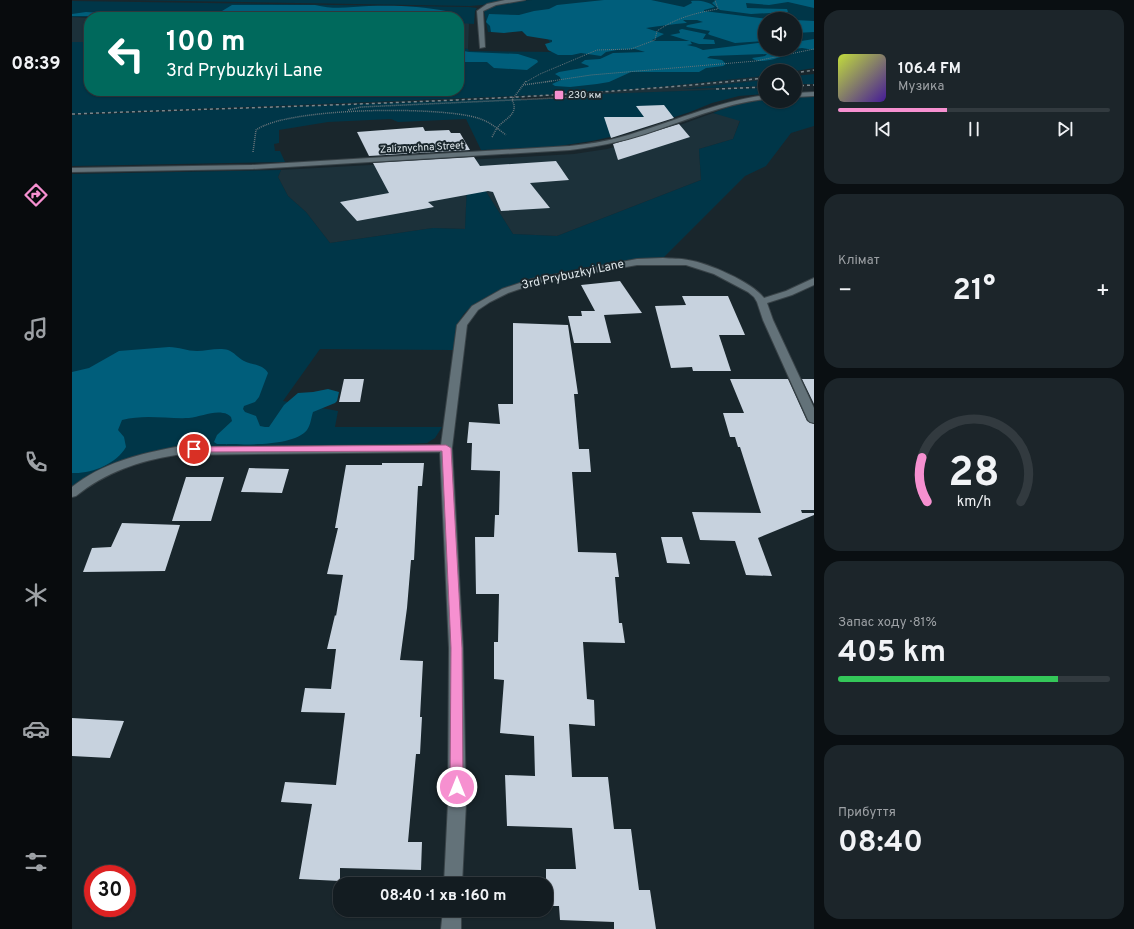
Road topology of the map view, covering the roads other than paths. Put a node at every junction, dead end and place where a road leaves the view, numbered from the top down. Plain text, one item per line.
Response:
1 (523, 0) edge
2 (482, 47) dead end
3 (814, 94) edge
4 (802, 95) edge
5 (758, 97) edge
6 (72, 170) edge
7 (814, 281) edge
8 (762, 302) junction
9 (814, 420) edge
10 (446, 448) junction
11 (72, 493) edge
12 (453, 877) edge
13 (452, 917) edge
14 (451, 929) edge

1 - 2 street
3 - 4 street
5 - 6 street, Zaliznychna Street
7 - 8 street
8 - 9 street
8 - 10 street, 3rd Prybuzkyi Lane
10 - 11 street
10 - 12 street, 3rd Prybuzkyi Lane
13 - 14 street

